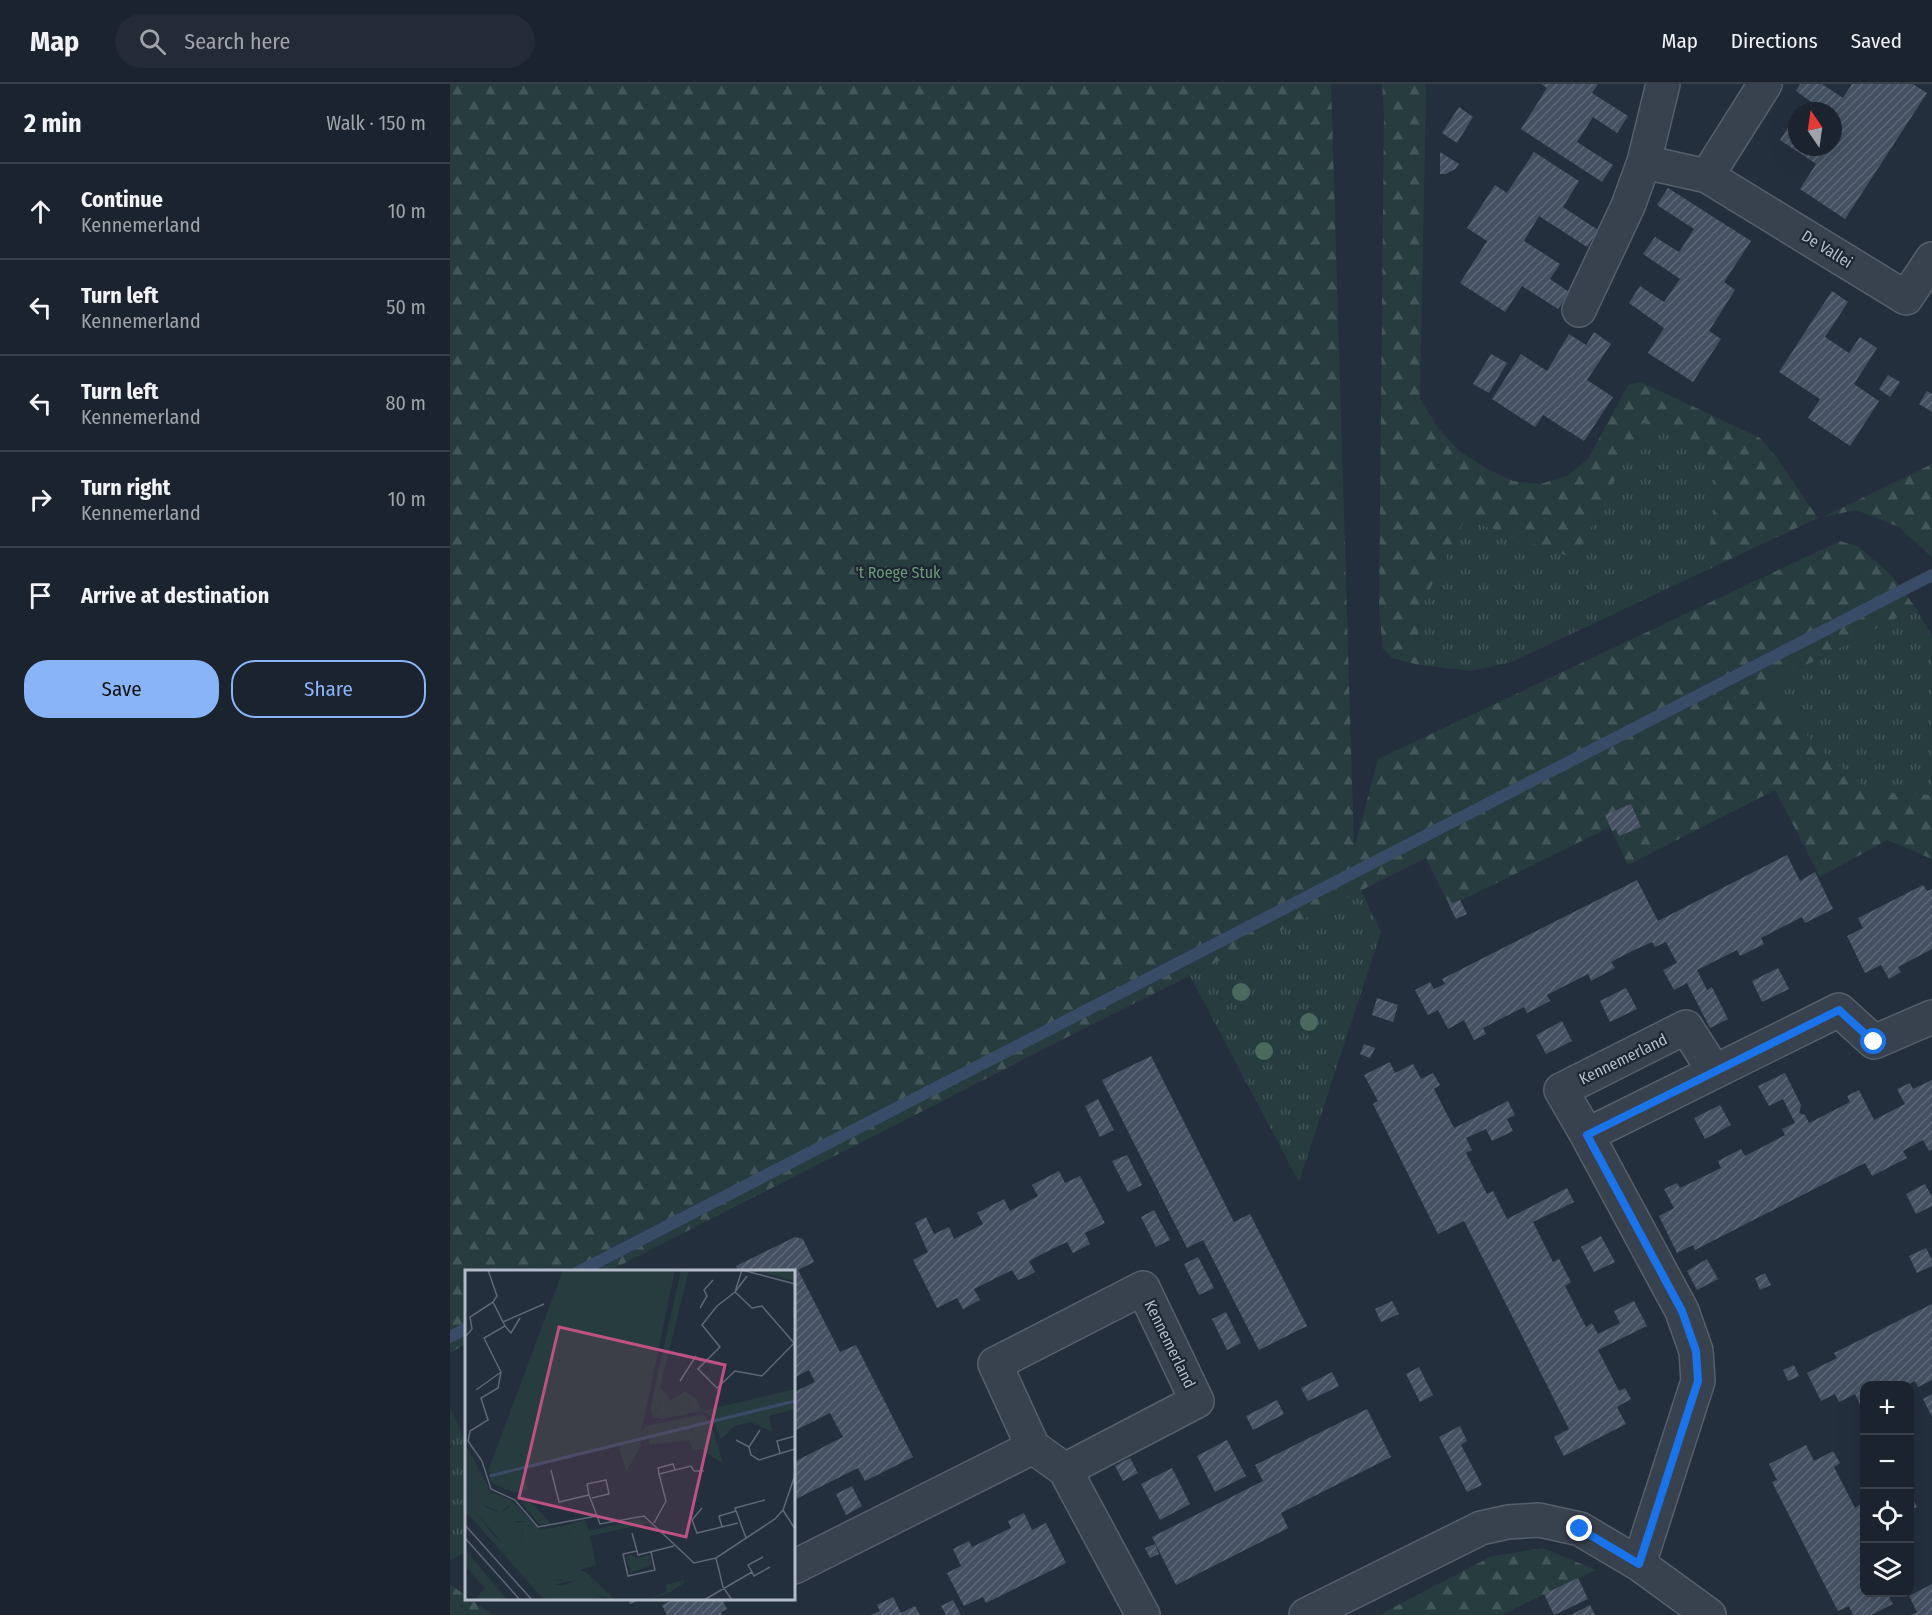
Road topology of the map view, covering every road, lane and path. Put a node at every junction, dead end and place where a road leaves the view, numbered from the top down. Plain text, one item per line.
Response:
1 (1663, 84) edge
2 (1765, 84) edge
3 (1644, 162) junction
4 (1707, 176) junction
5 (1932, 259) edge
6 (1579, 310) dead end
7 (1932, 1017) edge
8 (1714, 1071) junction
9 (1587, 1135) junction
10 (1033, 1447) junction
11 (1065, 1470) junction
12 (1639, 1564) junction
13 (795, 1566) edge
14 (1143, 1615) edge
15 (1306, 1615) edge
16 (1709, 1615) edge

1 - 3 street
2 - 4 street
3 - 4 street, De Vallei
3 - 6 street
4 - 5 street, De Vallei
7 - 8 street
8 - 9 street
8 - 9 street, Kennemerland
9 - 12 street, Kennemerland
10 - 11 street, Kennemerland
10 - 11 street, Kennemerland
10 - 13 street
11 - 14 street, Kennemerland
12 - 15 street
12 - 16 street

